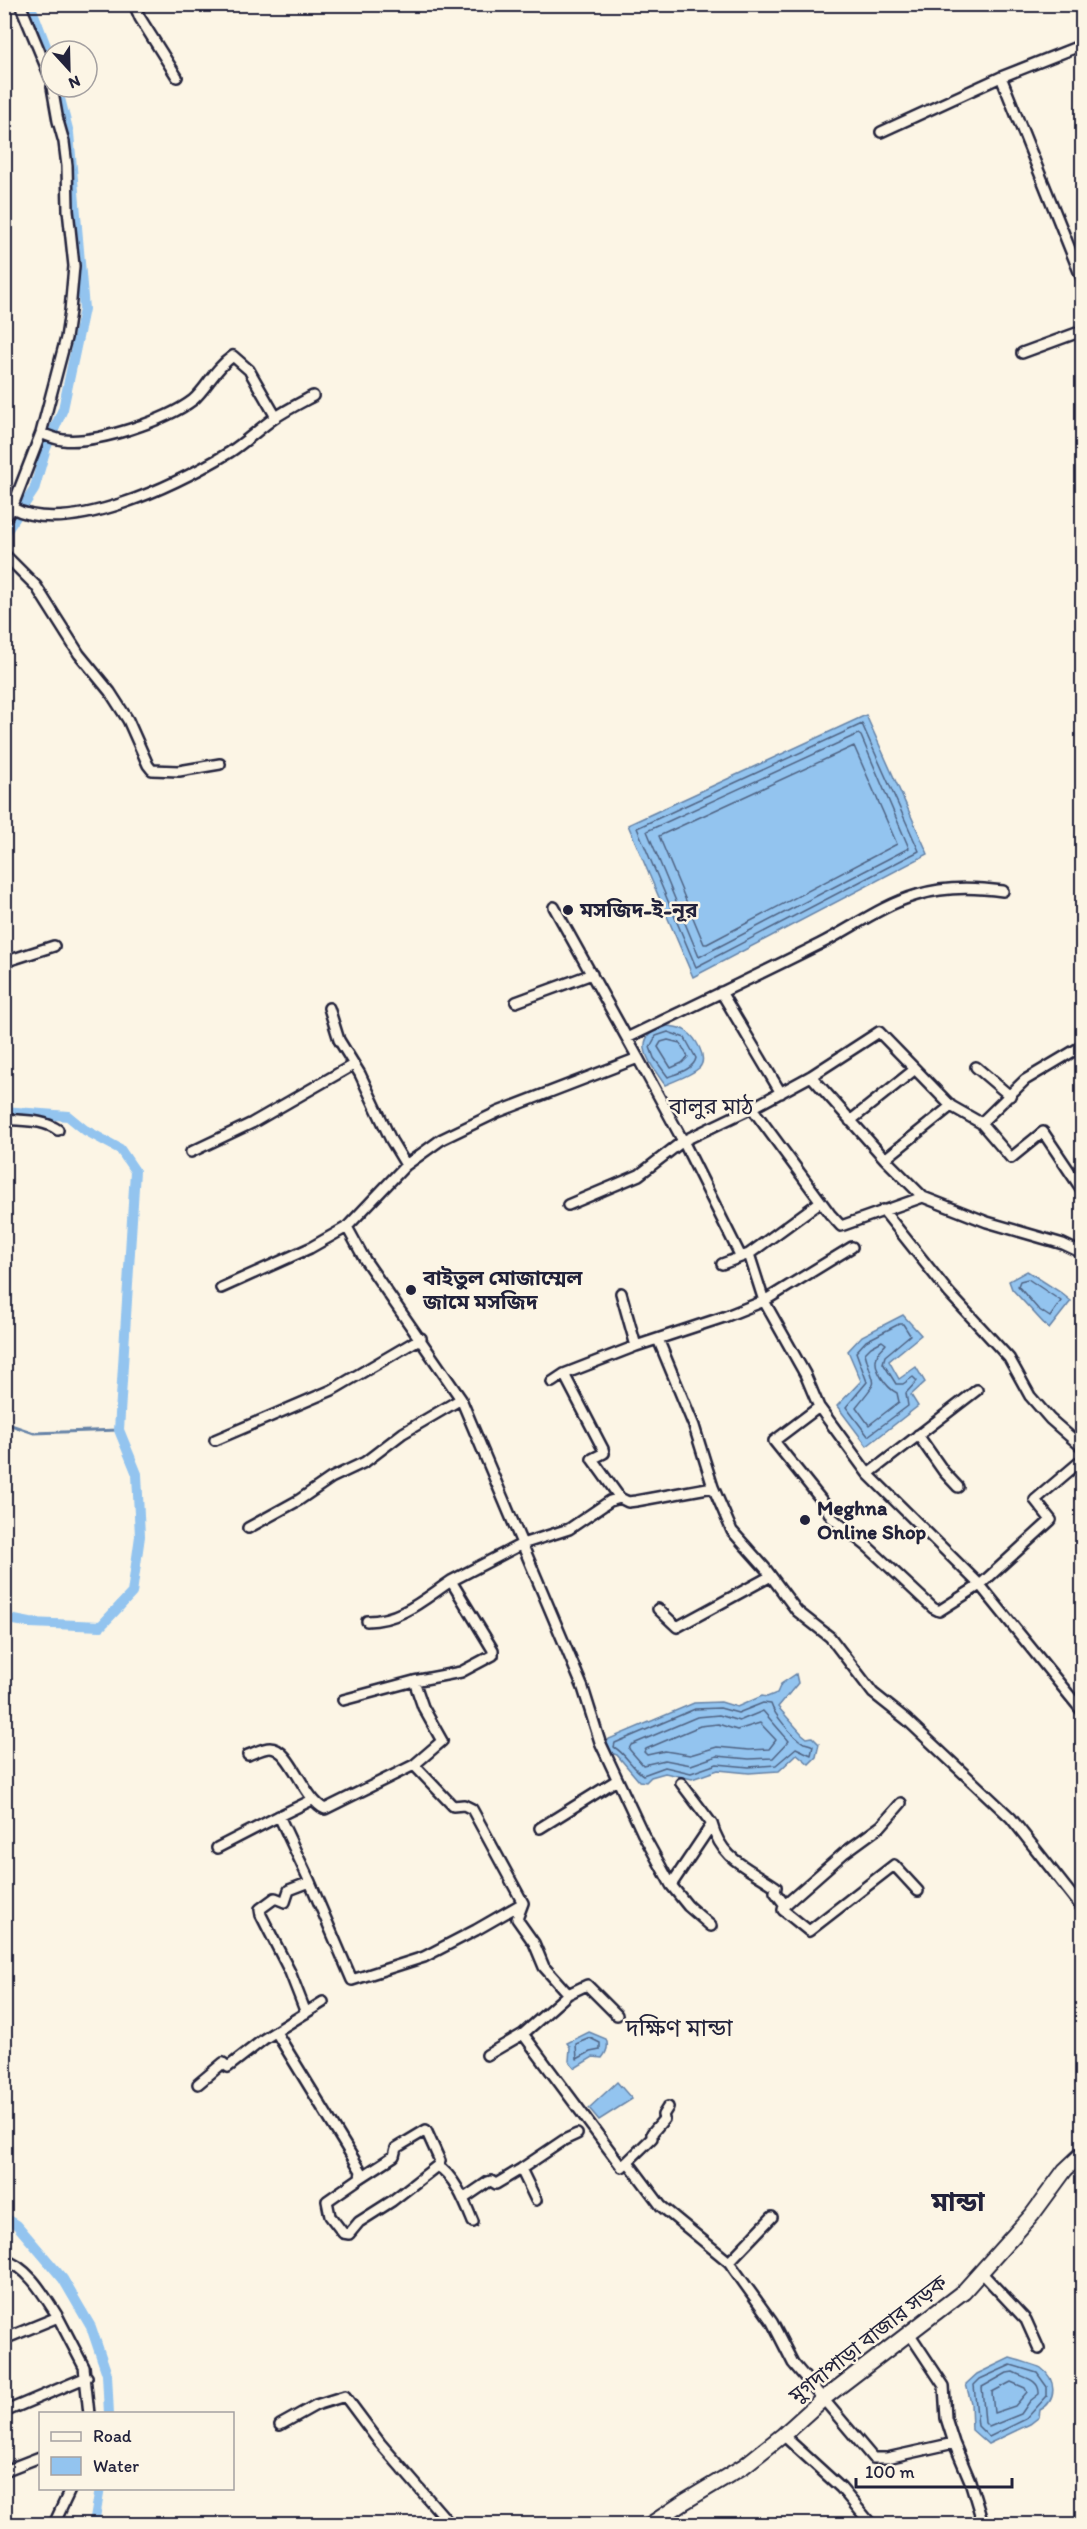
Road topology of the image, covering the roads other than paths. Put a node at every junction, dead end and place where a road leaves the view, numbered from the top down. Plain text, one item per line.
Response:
1 (20, 4) edge
2 (134, 4) edge
3 (1083, 45) edge
4 (39, 50) edge
5 (177, 76) dead end
6 (1001, 77) junction
7 (54, 99) edge
8 (881, 132) dead end
9 (1083, 279) edge
10 (1083, 331) edge
11 (1022, 352) dead end
12 (313, 396) dead end
13 (276, 417) junction
14 (43, 434) junction
15 (14, 509) junction
16 (4, 521) edge
17 (4, 554) edge
18 (220, 764) dead end
19 (1003, 891) dead end
20 (554, 907) dead end
21 (54, 946) dead end
22 (4, 962) edge
23 (592, 974) junction
24 (721, 992) junction
25 (516, 1002) dead end
26 (329, 1008) dead end
27 (627, 1038) junction
28 (1083, 1046) edge
29 (638, 1058) junction
30 (353, 1065) junction
31 (976, 1067) dead end
32 (914, 1070) junction
33 (811, 1076) junction
34 (781, 1093) junction
35 (1010, 1096) junction
36 (951, 1106) junction
37 (752, 1108) junction
38 (4, 1119) edge
39 (850, 1121) junction
40 (981, 1123) junction
41 (58, 1131) dead end
42 (683, 1141) junction
43 (191, 1152) dead end
44 (885, 1159) junction
45 (406, 1165) junction
46 (1083, 1190) edge
47 (923, 1197) junction
48 (820, 1202) junction
49 (568, 1205) dead end
50 (883, 1210) junction
51 (347, 1227) junction
52 (852, 1247) dead end
53 (1083, 1253) edge
54 (745, 1255) junction
55 (723, 1264) dead end
56 (221, 1288) dead end
57 (621, 1293) dead end
58 (764, 1301) junction
59 (421, 1338) junction
60 (658, 1339) junction
61 (636, 1346) junction
62 (564, 1374) junction
63 (552, 1382) dead end
64 (977, 1390) dead end
65 (461, 1399) junction
66 (819, 1407) junction
67 (918, 1435) junction
68 (215, 1440) dead end
69 (1083, 1447) edge
70 (1083, 1460) edge
71 (868, 1474) junction
72 (713, 1486) junction
73 (958, 1487) dead end
74 (620, 1497) junction
75 (248, 1528) dead end
76 (522, 1544) junction
77 (771, 1576) junction
78 (451, 1581) junction
79 (980, 1585) junction
80 (658, 1609) dead end
81 (367, 1621) dead end
82 (414, 1681) junction
83 (343, 1700) dead end
84 (1083, 1711) edge
85 (248, 1755) dead end
86 (414, 1765) junction
87 (617, 1780) junction
88 (681, 1783) dead end
89 (312, 1800) junction
90 (901, 1803) dead end
91 (279, 1816) junction
92 (712, 1824) junction
93 (540, 1827) dead end
94 (218, 1848) dead end
95 (310, 1882) junction
96 (671, 1885) junction
97 (918, 1891) dead end
98 (523, 1903) junction
99 (784, 1905) junction
100 (1083, 1908) edge
101 (711, 1926) dead end
102 (568, 1994) junction
103 (323, 2002) dead end
104 (306, 2013) junction
105 (617, 2015) dead end
106 (276, 2032) junction
107 (523, 2034) junction
108 (488, 2055) dead end
109 (198, 2084) dead end
110 (668, 2107) dead end
111 (578, 2134) dead end
112 (1083, 2154) edge
113 (628, 2162) junction
114 (437, 2166) junction
115 (521, 2169) junction
116 (360, 2178) junction
117 (463, 2199) junction
118 (536, 2200) dead end
119 (772, 2217) dead end
120 (472, 2222) dead end
121 (4, 2260) edge
122 (729, 2262) junction
123 (17, 2264) junction
124 (4, 2269) edge
125 (981, 2272) junction
126 (58, 2317) junction
127 (909, 2332) junction
128 (4, 2339) edge
129 (1039, 2349) dead end
130 (87, 2377) junction
131 (823, 2399) junction
132 (4, 2412) edge
133 (89, 2412) edge
134 (279, 2425) dead end
135 (783, 2435) junction
136 (954, 2444) junction
137 (39, 2457) edge
138 (4, 2471) edge
139 (70, 2490) edge
140 (54, 2524) edge
141 (450, 2524) edge
142 (651, 2524) edge
143 (871, 2524) edge
144 (982, 2524) edge

1 - 4 street
2 - 5 street
3 - 6 street
6 - 8 street
6 - 9 street
7 - 14 street
10 - 11 street
12 - 13 street
13 - 14 street
13 - 15 street
14 - 15 street
15 - 16 street
17 - 18 street
19 - 24 street
20 - 23 street
21 - 22 street
23 - 25 street
23 - 27 street
24 - 27 street
24 - 34 street
26 - 30 street
27 - 29 street
28 - 35 street
29 - 42 street
29 - 45 street
30 - 43 street
30 - 45 street
31 - 35 street
32 - 33 street
32 - 36 street
32 - 39 street
33 - 34 street
33 - 39 street
34 - 37 street
35 - 40 street
36 - 40 street
36 - 44 street
37 - 42 street
37 - 48 street
38 - 41 street
39 - 44 street
40 - 46 street
42 - 49 street
42 - 54 street
44 - 47 street
45 - 51 street
47 - 50 street
47 - 53 street
48 - 50 street
48 - 54 street
50 - 69 street
51 - 56 street
51 - 59 street
52 - 58 street
54 - 55 street
54 - 58 street
57 - 61 street
58 - 60 street
58 - 66 street
59 - 65 street
59 - 68 street
60 - 61 street
60 - 72 street
61 - 62 street
62 - 63 street
62 - 74 street
64 - 67 street
65 - 75 street
65 - 76 street
66 - 71 street
66 - 79 street
67 - 71 street
67 - 73 street
70 - 79 street
71 - 79 street
72 - 74 street
72 - 77 street
74 - 76 street
76 - 78 street
76 - 87 street
77 - 80 street
77 - 100 street
78 - 81 street
78 - 82 street
79 - 84 street
82 - 83 street
82 - 86 street
85 - 89 street
86 - 89 street
86 - 98 street
87 - 93 street
87 - 96 street
88 - 92 street
89 - 91 street
90 - 99 street
91 - 94 street
91 - 95 street
92 - 96 street
92 - 99 street
95 - 98 street
95 - 104 street
96 - 101 street
97 - 99 street
98 - 102 street
102 - 105 street
102 - 107 street
103 - 104 street
104 - 106 street
106 - 109 street
106 - 116 street
107 - 108 street
107 - 113 street
110 - 113 street
111 - 115 street
112 - 125 street, মুগদাপাড়া বাজার সড়ক
113 - 122 street
114 - 116 street
114 - 116 street
114 - 117 street
115 - 117 street
115 - 118 street
117 - 120 street
119 - 122 street
121 - 123 street
122 - 131 street
123 - 124 street
123 - 126 street
125 - 127 street, মুগদাপাড়া বাজার সড়ক
125 - 129 street
126 - 128 street
126 - 130 street
127 - 131 street, মুগদাপাড়া বাজার সড়ক
127 - 136 street
130 - 132 street
130 - 133 street
131 - 135 street, মুগদাপাড়া বাজার সড়ক
131 - 136 street
134 - 141 street
135 - 142 street, মুগদাপাড়া বাজার সড়ক
135 - 143 street
136 - 144 street
137 - 138 street
139 - 140 street

